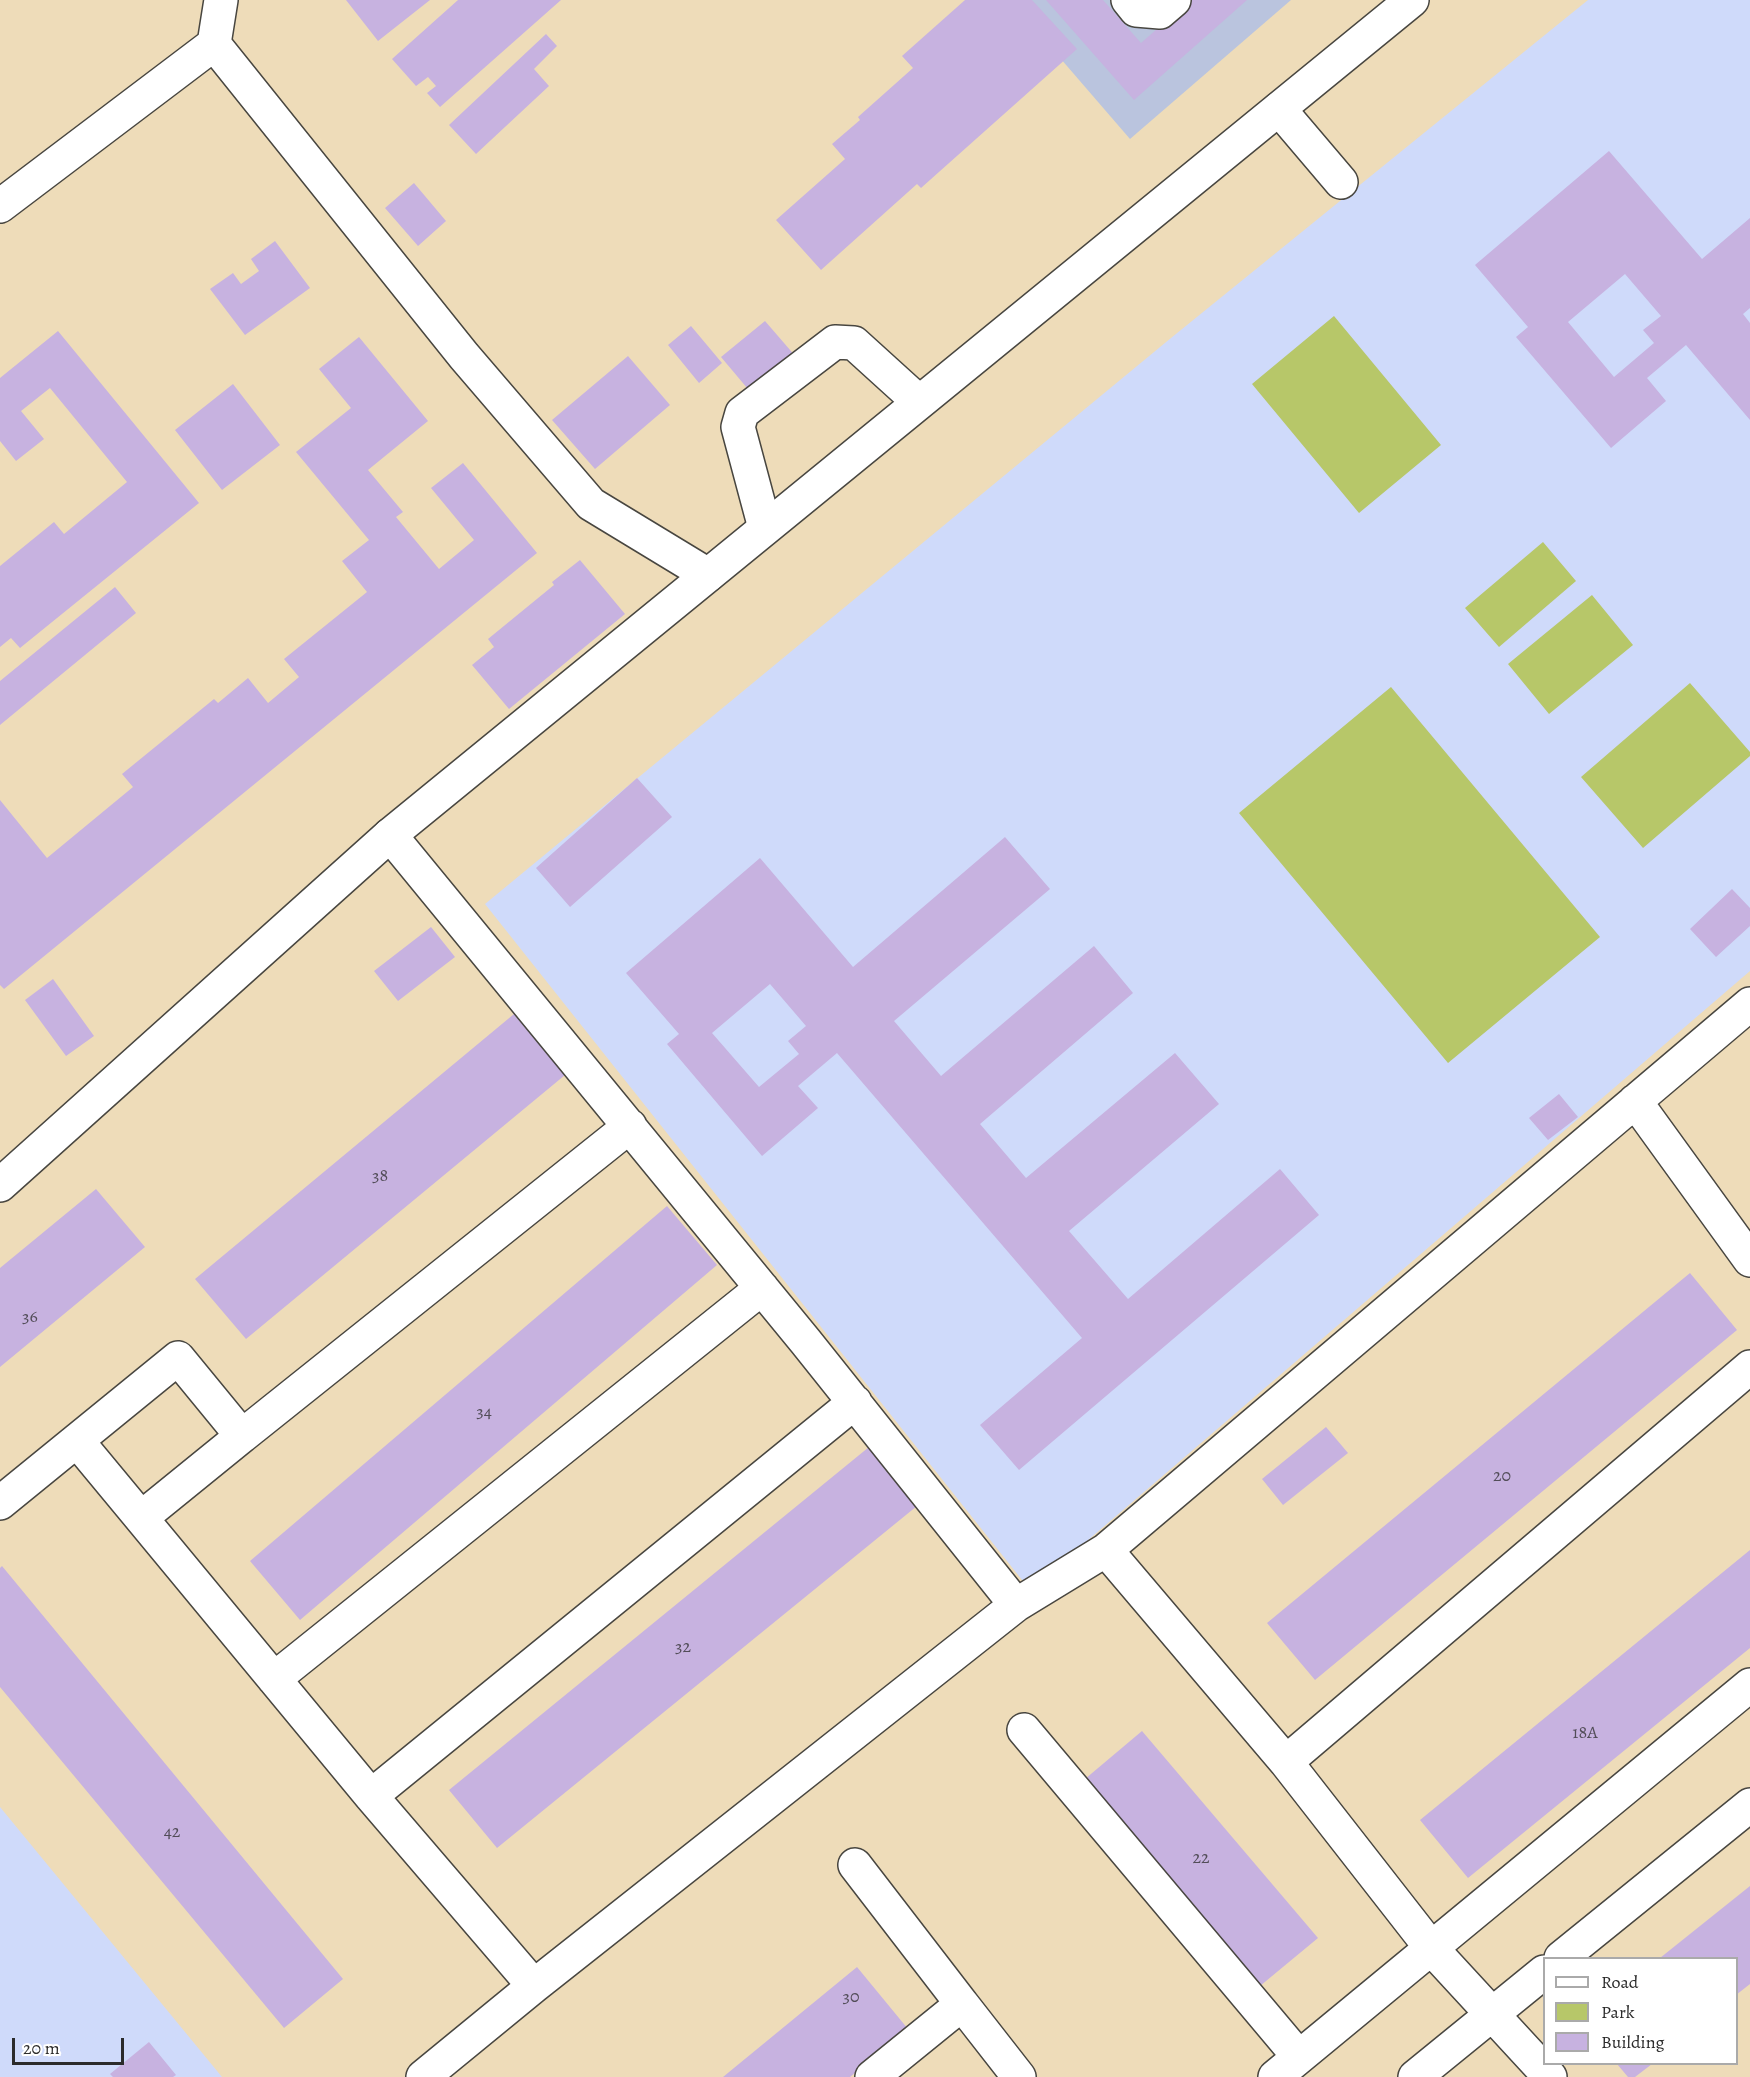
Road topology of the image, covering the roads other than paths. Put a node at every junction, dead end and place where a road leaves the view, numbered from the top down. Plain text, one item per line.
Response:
1 (221, 0) edge
2 (1128, 0) edge
3 (1174, 0) edge
4 (1412, 0) edge
5 (214, 44) junction
6 (1279, 109) junction
7 (1341, 182) dead end
8 (0, 206) edge
9 (919, 402) junction
10 (765, 528) junction
11 (708, 575) junction
12 (390, 835) junction
13 (1750, 1004) edge
14 (1635, 1101) junction
15 (630, 1126) junction
16 (0, 1185) edge
17 (1750, 1260) edge
18 (762, 1288) junction
19 (1750, 1367) edge
20 (855, 1402) junction
21 (242, 1436) junction
22 (78, 1442) junction
23 (0, 1503) edge
24 (141, 1518) junction
25 (1106, 1550) junction
26 (1016, 1605) junction
27 (274, 1679) junction
28 (1750, 1686) edge
29 (1024, 1730) dead end
30 (1286, 1762) junction
31 (371, 1796) junction
32 (1750, 1804) edge
33 (855, 1865) dead end
34 (1432, 1949) junction
35 (1563, 1957) edge
36 (1543, 1974) edge
37 (534, 1986) junction
38 (962, 2004) junction
39 (1492, 2014) junction
40 (1287, 2067) edge
41 (423, 2077) edge
42 (872, 2077) edge
43 (1019, 2077) edge
44 (1415, 2077) edge
45 (1550, 2077) edge

1 - 5 main road
2 - 3 main road
4 - 6 main road
5 - 8 main road
5 - 11 main road
6 - 7 main road
6 - 9 main road
9 - 10 main road
9 - 10 main road
10 - 11 main road
11 - 12 main road
12 - 15 main road
12 - 16 main road
13 - 14 main road
14 - 17 main road
14 - 25 main road
15 - 18 main road
15 - 21 main road
18 - 20 main road
18 - 27 main road
19 - 30 main road
20 - 26 main road
20 - 31 main road
21 - 22 main road
21 - 24 main road
22 - 23 main road
22 - 24 main road
24 - 27 main road
25 - 26 main road
25 - 30 main road
26 - 37 main road
27 - 31 main road
28 - 34 main road
29 - 40 main road
30 - 34 main road
31 - 37 main road
32 - 35 main road
33 - 38 main road
34 - 39 main road
34 - 40 main road
36 - 39 main road
37 - 41 main road
38 - 42 main road
38 - 43 main road
39 - 44 main road
39 - 45 main road

